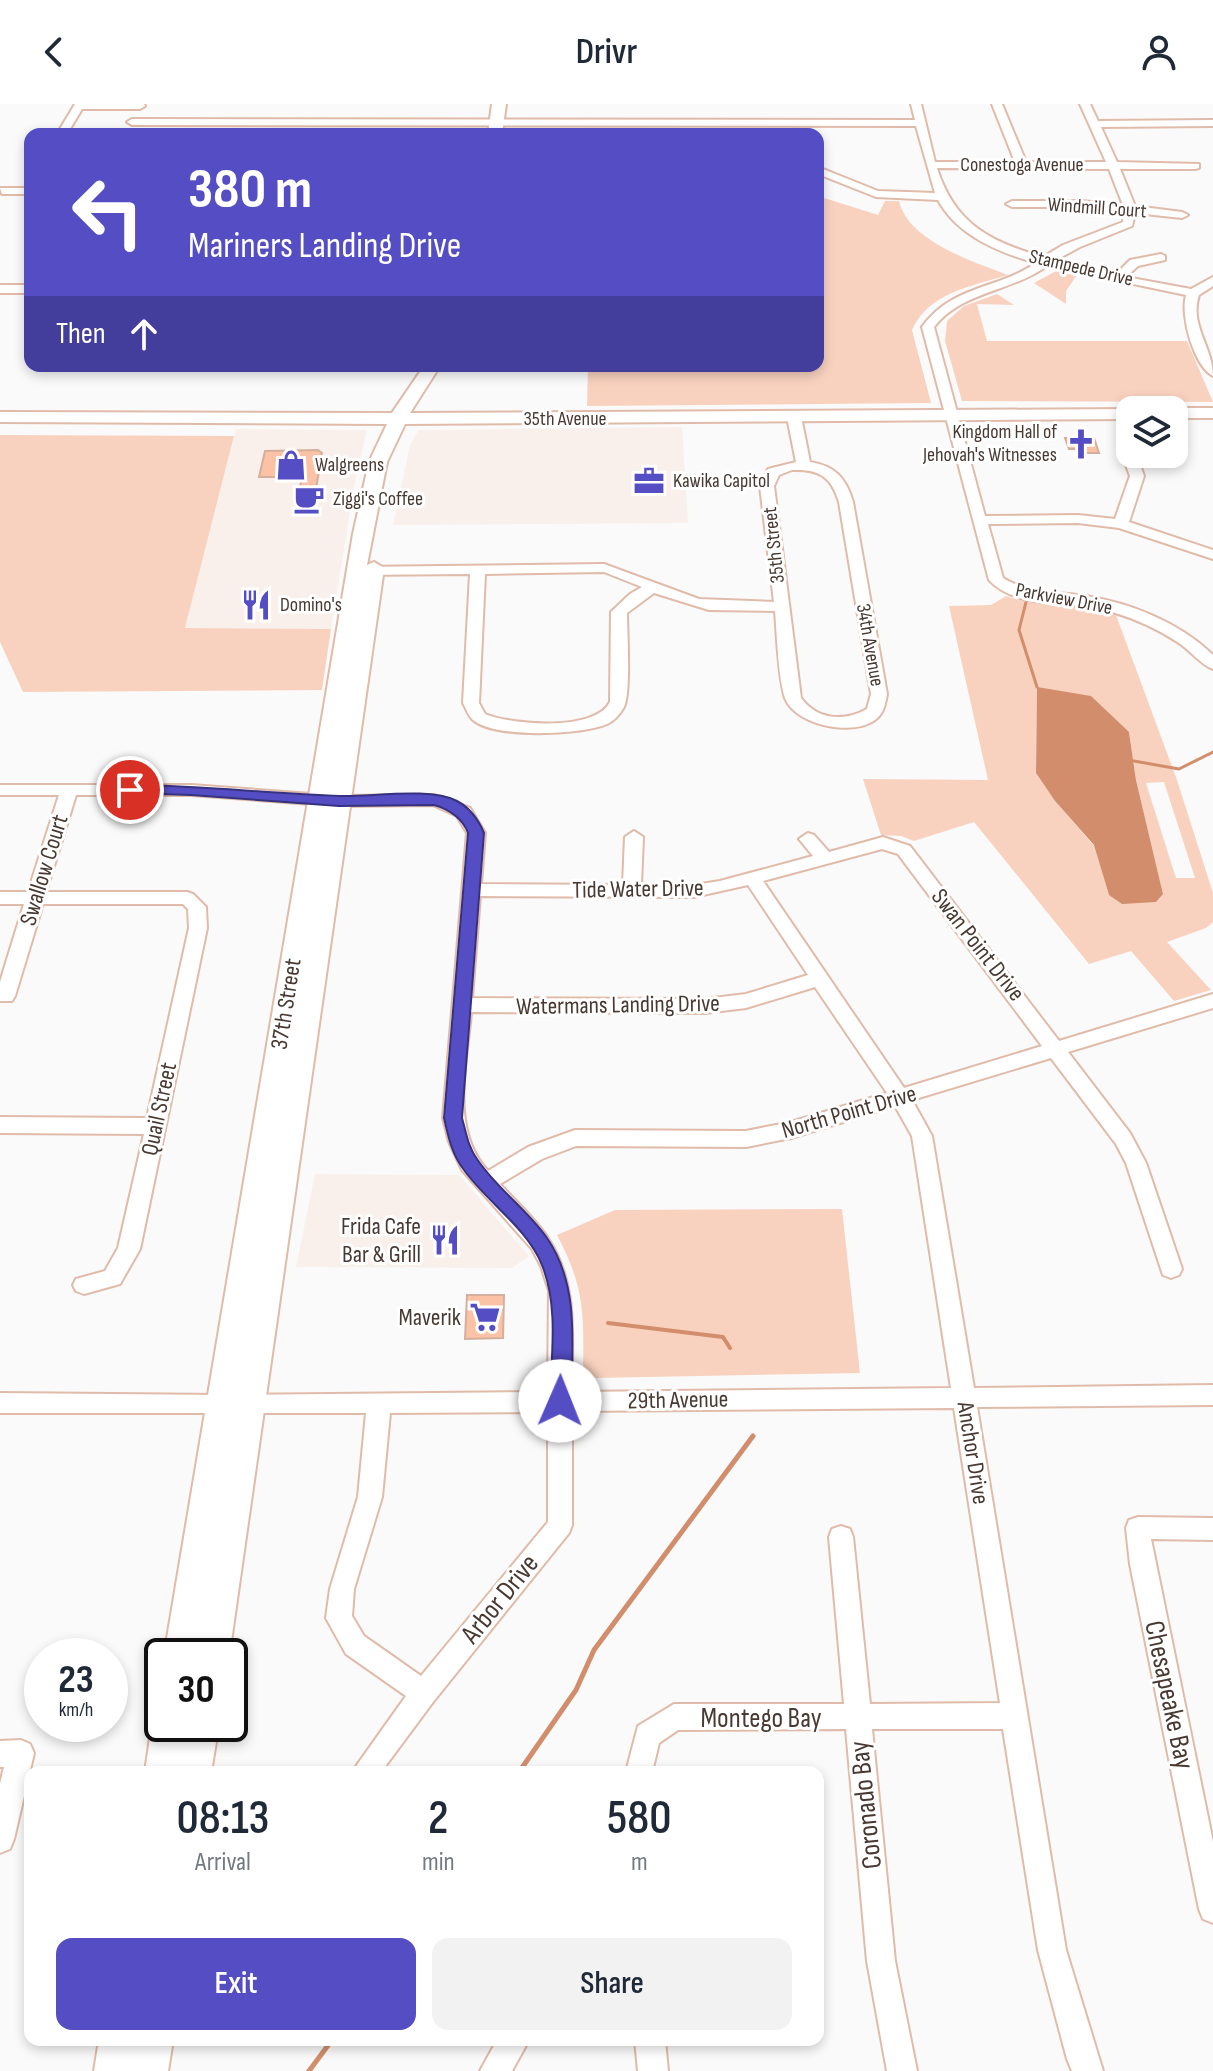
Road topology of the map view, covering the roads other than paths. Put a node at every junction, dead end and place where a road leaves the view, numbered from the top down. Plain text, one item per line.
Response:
1 (487, 104) edge
2 (499, 104) edge
3 (670, 104) edge
4 (753, 104) edge
5 (916, 104) edge
6 (997, 104) edge
7 (1085, 104) edge
8 (79, 105) edge
9 (140, 105) edge
10 (132, 122) junction
11 (219, 123) edge
12 (312, 123) edge
13 (755, 123) junction
14 (921, 123) junction
15 (1213, 123) edge
16 (1095, 124) junction
17 (66, 128) edge
18 (130, 128) edge
19 (404, 128) edge
20 (490, 128) edge
21 (671, 128) edge
22 (1021, 164) junction
23 (933, 165) junction
24 (1111, 165) junction
25 (1195, 166) dead end
26 (824, 168) edge
27 (24, 189) edge
28 (2, 191) edge
29 (942, 197) junction
30 (1012, 204) dead end
31 (1130, 210) junction
32 (1182, 215) dead end
33 (1161, 258) dead end
34 (1046, 262) junction
35 (1119, 277) junction
36 (1213, 281) edge
37 (0, 289) edge
38 (24, 289) edge
39 (1193, 293) junction
40 (1196, 336) junction
41 (1211, 336) dead end
42 (429, 372) edge
43 (439, 372) edge
44 (1213, 372) edge
45 (1188, 413) edge
46 (1213, 413) edge
47 (1116, 414) edge
48 (949, 415) junction
49 (0, 417) edge
50 (794, 417) junction
51 (402, 419) junction
52 (804, 466) junction
53 (1134, 468) edge
54 (978, 520) junction
55 (1121, 524) junction
56 (1213, 555) edge
57 (478, 569) junction
58 (364, 570) junction
59 (651, 588) junction
60 (780, 606) junction
61 (1213, 664) edge
62 (0, 790) edge
63 (69, 790) junction
64 (329, 800) junction
65 (634, 837) dead end
66 (808, 839) dead end
67 (894, 845) joint
68 (825, 858) junction
69 (752, 878) junction
70 (471, 890) junction
71 (632, 891) junction
72 (5, 898) edge
73 (35, 898) junction
74 (818, 979) junction
75 (5, 996) dead end
76 (461, 1005) junction
77 (1211, 1005) edge
78 (1057, 1049) junction
79 (900, 1097) junction
80 (0, 1125) edge
81 (155, 1126) junction
82 (484, 1183) junction
83 (1171, 1269) dead end
84 (84, 1285) dead end
85 (1213, 1395) edge
86 (964, 1397) junction
87 (560, 1401) junction
88 (0, 1403) edge
89 (379, 1403) junction
90 (236, 1404) junction
91 (1213, 1529) edge
92 (841, 1537) dead end
93 (185, 1638) edge
94 (214, 1638) edge
95 (424, 1693) junction
96 (1014, 1716) junction
97 (857, 1718) junction
98 (166, 1742) edge
99 (199, 1742) edge
100 (10, 1754) edge
101 (163, 1766) edge
102 (195, 1766) edge
103 (369, 1766) edge
104 (640, 1766) edge
105 (0, 1839) edge
106 (1213, 1909) edge
107 (117, 2046) edge
108 (153, 2046) edge
109 (510, 2046) edge
110 (651, 2046) edge
111 (113, 2071) edge
112 (149, 2071) edge
113 (495, 2071) edge
114 (653, 2071) edge
115 (902, 2071) edge
116 (1088, 2071) edge

1 - 20 main road
2 - 20 main road
3 - 21 street
4 - 13 street
5 - 14 street, Stampede Drive
6 - 22 street
7 - 16 street
8 - 9 street
8 - 17 street
9 - 10 street
10 - 11 street
10 - 18 street
11 - 12 street
12 - 19 street
13 - 14 street
13 - 21 street
14 - 23 street, Stampede Drive
15 - 16 street
16 - 24 street
19 - 20 street
20 - 21 street
22 - 23 street, Conestoga Avenue
22 - 24 street, Conestoga Avenue
23 - 29 street, Stampede Drive
24 - 25 street, Conestoga Avenue
24 - 31 street
26 - 29 street
27 - 28 street
29 - 34 street, Stampede Drive
30 - 31 street, Windmill Court
31 - 32 street, Windmill Court
31 - 34 street
33 - 35 street
34 - 35 street, Stampede Drive
34 - 48 street
35 - 39 street, Stampede Drive
36 - 39 street
37 - 38 street
39 - 40 street
40 - 41 street
40 - 44 street
42 - 51 main road, 37th Street
43 - 51 main road, 37th Street
45 - 46 main road
47 - 48 main road, 35th Avenue
48 - 50 main road, 35th Avenue
48 - 54 street
49 - 51 main road, 35th Avenue
50 - 51 main road, 35th Avenue
50 - 52 street
51 - 58 main road, 37th Street
52 - 60 street, 35th Street
52 - 60 street, 34th Avenue
53 - 55 street
54 - 55 street
54 - 61 street, Parkview Drive
55 - 56 street
57 - 58 street
57 - 59 street
57 - 59 street
58 - 64 main road, 37th Street
59 - 60 street
62 - 63 street, Arbor Drive
63 - 64 street, Arbor Drive
63 - 73 street, Swallow Court
64 - 70 street, Arbor Drive
64 - 90 main road, 37th Street
65 - 71 street
66 - 68 street
67 - 68 street, Tide Water Drive
67 - 78 street, Swan Point Drive
68 - 69 street, Tide Water Drive
69 - 71 street, Tide Water Drive
69 - 74 street, Anchor Drive
70 - 71 street, Tide Water Drive
70 - 76 street, Arbor Drive
72 - 73 street
73 - 75 street, Swallow Court
73 - 81 street, Quail Street
74 - 76 street, Watermans Landing Drive
74 - 79 street, Anchor Drive
76 - 82 street, Arbor Drive
77 - 78 street, North Point Drive
78 - 79 street, North Point Drive
78 - 83 street, Swan Point Drive
79 - 82 street, North Point Drive
79 - 86 street, Anchor Drive
80 - 81 street
81 - 84 street, Quail Street
82 - 87 street, Arbor Drive
85 - 86 street, 29th Avenue
86 - 87 street, 29th Avenue
86 - 96 street, Anchor Drive
87 - 89 street, 29th Avenue
87 - 95 street, Arbor Drive
88 - 90 street, 29th Avenue
89 - 90 street, 29th Avenue
89 - 95 street
90 - 93 main road, 37th Street
90 - 94 main road, 37th Street
91 - 106 street, Chesapeake Bay
92 - 97 street, Coronado Bay
95 - 103 street, Arbor Drive
96 - 97 street, Montego Bay
96 - 116 street, Anchor Drive
97 - 104 street, Montego Bay
97 - 115 street, Coronado Bay
98 - 101 main road
99 - 102 main road
100 - 105 street
107 - 111 main road
108 - 112 main road
109 - 113 street
110 - 114 street

